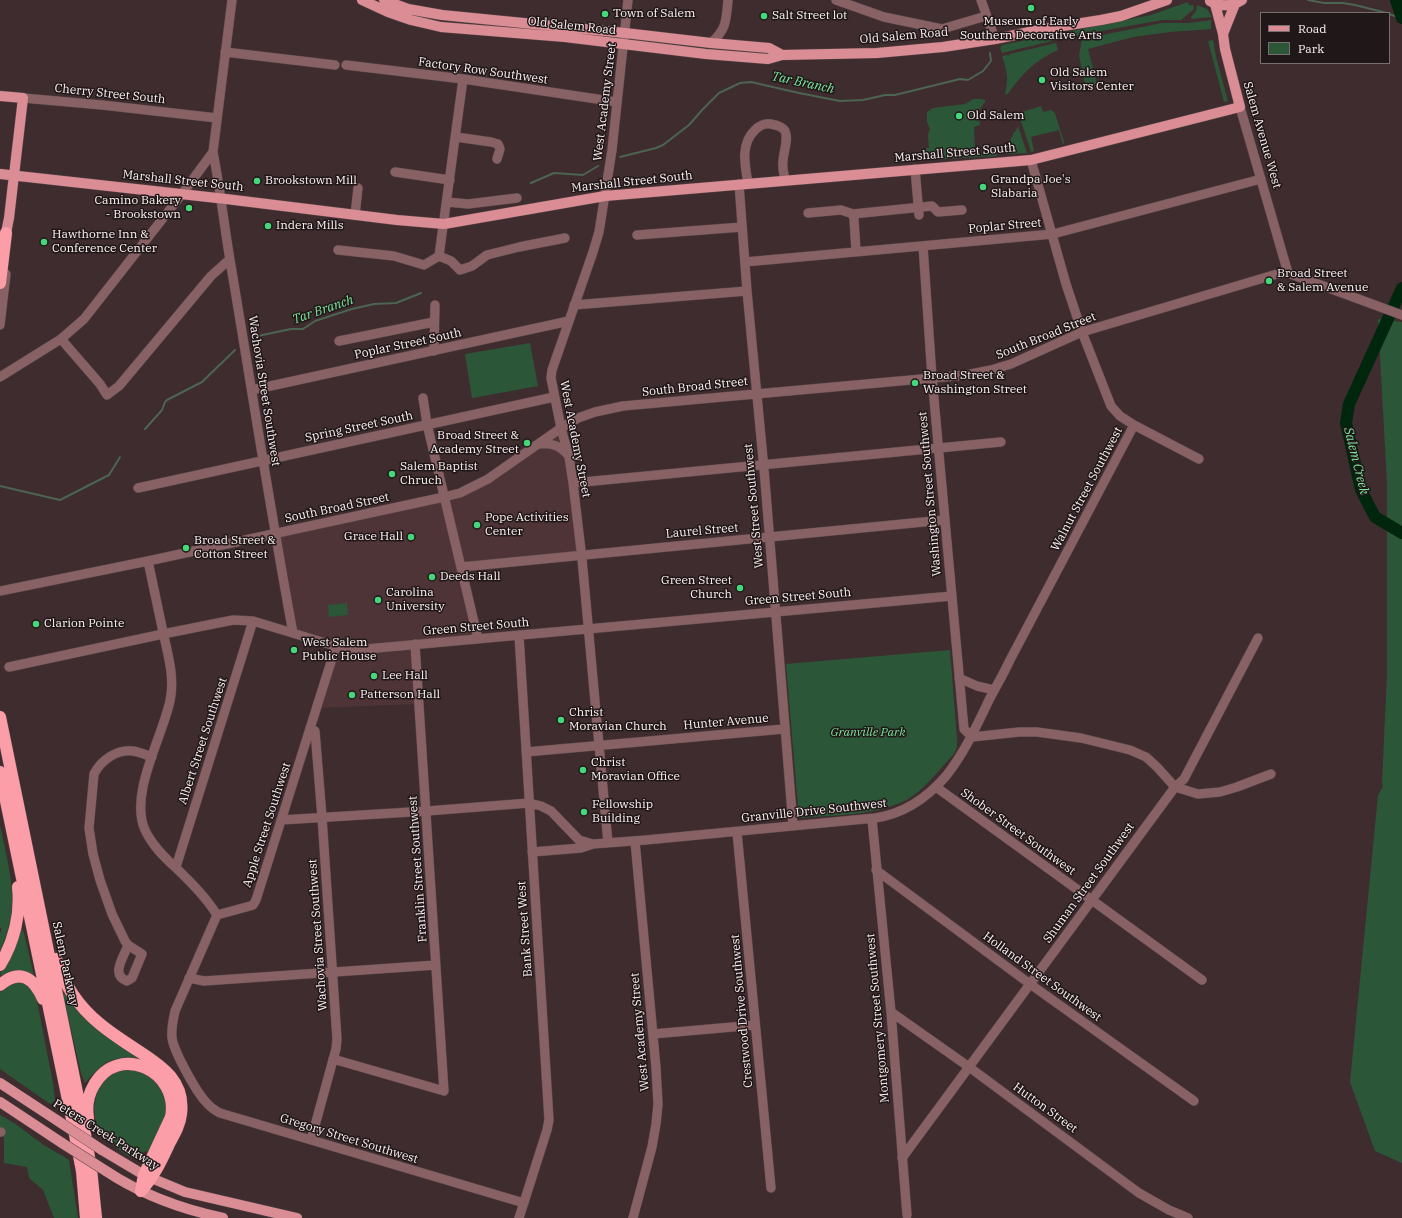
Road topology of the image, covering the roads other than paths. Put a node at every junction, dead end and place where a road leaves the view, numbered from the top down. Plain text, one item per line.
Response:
1 (232, 0) edge
2 (362, 0) edge
3 (384, 0) edge
4 (628, 0) edge
5 (728, 0) edge
6 (836, 0) edge
7 (981, 0) edge
8 (1167, 0) edge
9 (1210, 1) edge
10 (1238, 2) edge
11 (986, 16) junction
12 (625, 33) junction
13 (1224, 34) junction
14 (994, 39) junction
15 (711, 43) junction
16 (624, 44) junction
17 (225, 52) junction
18 (782, 55) junction
19 (335, 65) dead end
20 (346, 65) dead end
21 (463, 80) junction
22 (0, 96) edge
23 (23, 98) junction
24 (617, 102) junction
25 (1240, 107) junction
26 (217, 118) junction
27 (456, 137) junction
28 (213, 152) junction
29 (497, 159) dead end
30 (1031, 160) junction
31 (915, 169) junction
32 (395, 172) dead end
33 (0, 174) edge
34 (14, 176) junction
35 (1261, 179) junction
36 (450, 180) junction
37 (785, 180) junction
38 (743, 184) junction
39 (358, 188) dead end
40 (182, 194) junction
41 (605, 196) junction
42 (222, 198) junction
43 (517, 198) dead end
44 (447, 202) junction
45 (962, 210) dead end
46 (919, 212) junction
47 (808, 213) dead end
48 (852, 214) junction
49 (355, 215) junction
50 (9, 218) junction
51 (444, 224) junction
52 (742, 227) junction
53 (6, 233) joint
54 (1053, 234) junction
55 (637, 235) dead end
56 (565, 238) dead end
57 (923, 246) junction
58 (338, 250) dead end
59 (856, 251) junction
60 (439, 256) junction
61 (230, 259) junction
62 (745, 262) junction
63 (1288, 273) junction
64 (0, 283) edge
65 (747, 291) junction
66 (435, 305) dead end
67 (574, 305) junction
68 (1401, 314) edge
69 (569, 321) junction
70 (434, 322) junction
71 (0, 325) edge
72 (1082, 332) junction
73 (61, 339) junction
74 (339, 341) dead end
75 (434, 351) junction
76 (0, 377) edge
77 (932, 377) junction
78 (252, 390) junction
79 (756, 393) junction
80 (554, 397) junction
81 (423, 398) dead end
82 (427, 424) junction
83 (1134, 425) junction
84 (560, 428) junction
85 (1001, 442) dead end
86 (537, 444) junction
87 (939, 448) junction
88 (569, 457) junction
89 (1199, 459) dead end
90 (263, 460) junction
91 (764, 466) junction
92 (573, 483) junction
93 (138, 488) dead end
94 (444, 497) junction
95 (944, 520) junction
96 (275, 534) junction
97 (769, 537) junction
98 (581, 555) junction
99 (148, 561) junction
100 (461, 567) junction
101 (0, 591) edge
102 (952, 596) junction
103 (775, 612) junction
104 (253, 621) junction
105 (588, 629) junction
106 (293, 633) junction
107 (164, 634) junction
108 (519, 635) junction
109 (478, 638) junction
110 (1258, 638) dead end
111 (415, 644) junction
112 (336, 646) junction
113 (9, 667) dead end
114 (959, 678) junction
115 (994, 690) junction
116 (0, 717) edge
117 (310, 728) junction
118 (784, 729) junction
119 (972, 737) junction
120 (599, 746) junction
121 (526, 752) junction
122 (152, 757) junction
123 (0, 772) edge
124 (1271, 774) dead end
125 (936, 787) junction
126 (1175, 787) junction
127 (529, 803) junction
128 (427, 811) junction
129 (322, 818) junction
130 (872, 819) junction
131 (281, 820) junction
132 (793, 825) junction
133 (737, 832) junction
134 (15, 841) junction
135 (635, 841) junction
136 (608, 843) junction
137 (593, 844) junction
138 (532, 852) junction
139 (176, 867) junction
140 (876, 870) junction
141 (38, 900) junction
142 (1091, 900) junction
143 (217, 915) junction
144 (128, 945) dead end
145 (0, 965) edge
146 (436, 966) junction
147 (333, 972) junction
148 (189, 978) junction
149 (1202, 980) dead end
150 (1030, 984) junction
151 (0, 985) edge
152 (891, 1012) junction
153 (52, 1023) junction
154 (755, 1025) junction
155 (653, 1034) junction
156 (333, 1059) junction
157 (969, 1067) junction
158 (0, 1083) edge
159 (1194, 1101) dead end
160 (0, 1102) edge
161 (311, 1140) junction
162 (88, 1149) junction
163 (902, 1158) junction
164 (148, 1177) junction
165 (771, 1188) dead end
166 (141, 1191) junction
167 (524, 1203) junction
168 (907, 1215) dead end
169 (86, 1218) edge
170 (96, 1218) edge
171 (223, 1218) edge
172 (297, 1218) edge
173 (519, 1218) edge
174 (633, 1218) edge
175 (1188, 1218) edge

1 - 17 street
2 - 16 main road, Old Salem Road
3 - 12 main road, Old Salem Road
4 - 12 street, West Academy Street
5 - 15 street
6 - 11 street
7 - 11 street
8 - 14 main road, Old Salem Road
9 - 10 main road
9 - 13 main road, Salem Avenue West
10 - 13 main road
11 - 14 street
12 - 15 main road, Old Salem Road
12 - 16 street, West Academy Street
13 - 25 main road, Salem Avenue West
14 - 18 main road, Old Salem Road
15 - 18 main road, Old Salem Road
16 - 18 main road, Old Salem Road
16 - 24 street, West Academy Street
17 - 19 street
17 - 26 street
20 - 21 street, Factory Row Southwest
21 - 24 street, Factory Row Southwest
21 - 27 street
22 - 23 main road, Cherry Street South
23 - 26 street, Cherry Street South
23 - 34 main road
24 - 41 street, West Academy Street
25 - 30 main road, Marshall Street South
25 - 35 street, Salem Avenue West
26 - 28 street
27 - 29 street
27 - 36 street
28 - 40 street
28 - 42 street, Wachovia Street Southwest
30 - 31 main road, Marshall Street South
30 - 54 street, Walnut Street Southwest
31 - 37 main road, Marshall Street South
31 - 46 street
32 - 36 street
33 - 34 main road, Marshall Street South
34 - 40 main road, Marshall Street South
34 - 50 main road
35 - 54 street, Poplar Street
35 - 63 street, Salem Avenue West
36 - 44 street
37 - 38 main road, Marshall Street South
37 - 38 street, West Street Southwest
38 - 41 main road, Marshall Street South
38 - 52 street, West Street Southwest
39 - 49 street
40 - 42 main road, Marshall Street South
40 - 73 street
41 - 51 main road, Marshall Street South
41 - 67 street, West Academy Street
42 - 49 main road, Marshall Street South
42 - 61 street, Wachovia Street Southwest
43 - 44 street
44 - 51 street
45 - 46 street
46 - 48 street
47 - 48 street
48 - 59 street
49 - 51 main road, Marshall Street South
50 - 53 main road
50 - 71 street
51 - 60 street
52 - 55 street
52 - 62 street, West Street Southwest
53 - 64 highway
54 - 57 street, Poplar Street
54 - 72 street, Walnut Street Southwest
56 - 60 street
57 - 59 street, Poplar Street
57 - 77 street, Washington Street Southwest
58 - 60 street
59 - 62 street, Poplar Street
61 - 73 street
61 - 78 street, Wachovia Street Southwest
62 - 65 street, West Street Southwest
63 - 68 street, South Broad Street
63 - 72 street, South Broad Street
65 - 67 street
65 - 79 street, West Street Southwest
66 - 70 street
67 - 69 street, West Academy Street
69 - 75 street, Poplar Street South
69 - 80 street, West Academy Street
70 - 74 street
70 - 75 street
72 - 77 street, South Broad Street
72 - 83 street, Walnut Street Southwest
73 - 76 street
75 - 78 street, Poplar Street South
77 - 79 street, South Broad Street
77 - 87 street, Washington Street Southwest
78 - 90 street, Wachovia Street Southwest
79 - 84 street, South Broad Street
79 - 91 street, West Street Southwest
80 - 82 street, Spring Street South
80 - 84 street, West Academy Street
81 - 82 street
82 - 90 street, Spring Street South
82 - 94 street
83 - 89 street
83 - 115 street, Walnut Street Southwest
84 - 86 street, South Broad Street
84 - 88 street, West Academy Street
85 - 87 street
86 - 88 street
86 - 94 street, South Broad Street
87 - 91 street
87 - 95 street, Washington Street Southwest
88 - 92 street, West Academy Street
90 - 93 street, Spring Street South
90 - 96 street, Wachovia Street Southwest
91 - 92 street
91 - 97 street, West Street Southwest
92 - 98 street, West Academy Street
94 - 96 street, South Broad Street
94 - 100 street
95 - 97 street, Laurel Street
95 - 102 street, Washington Street Southwest
96 - 99 street, South Broad Street
96 - 106 street, Wachovia Street Southwest
97 - 98 street, Laurel Street
97 - 103 street, West Street Southwest
98 - 100 street, Laurel Street
98 - 105 street, West Academy Street
99 - 101 street, South Broad Street
99 - 107 street
100 - 109 street
102 - 103 street, Green Street South
102 - 114 street, Washington Street Southwest
103 - 105 street, Green Street South
103 - 118 street, West Street Southwest
104 - 106 street, Green Street South
104 - 107 street, Green Street South
104 - 139 street, Albert Street Southwest
105 - 108 street, Green Street South
105 - 120 street, West Academy Street
106 - 112 street, Green Street South
107 - 113 street, Green Street South
107 - 122 street
108 - 109 street, Green Street South
108 - 121 street, Bank Street West
109 - 111 street, Green Street South
110 - 126 street, Shuman Street Southwest
111 - 112 street, Green Street South
111 - 128 street, Franklin Street Southwest
112 - 117 street, Apple Street Southwest
114 - 115 street
114 - 119 street, Washington Street Southwest
115 - 119 street, Walnut Street Southwest
116 - 141 highway, Salem Parkway
117 - 129 street, Wachovia Street Southwest
117 - 131 street, Apple Street Southwest
118 - 120 street, Hunter Avenue
118 - 132 street, West Street Southwest
119 - 125 street, Granville Drive Southwest
119 - 126 street
120 - 121 street, Hunter Avenue
120 - 136 street, West Academy Street
121 - 127 street, Bank Street West
122 - 139 street
122 - 144 street
123 - 134 highway, Salem Parkway
124 - 126 street
125 - 130 street, Granville Drive Southwest
125 - 142 street, Shober Street Southwest
126 - 142 street, Shuman Street Southwest
127 - 128 street, Granville Drive Southwest
127 - 137 street, Granville Drive Southwest
127 - 138 street, Bank Street West
128 - 129 street, Granville Drive Southwest
128 - 146 street, Franklin Street Southwest
129 - 131 street, Granville Drive Southwest
129 - 147 street, Wachovia Street Southwest
130 - 132 street, Granville Drive Southwest
130 - 140 street, Montgomery Street Southwest
131 - 143 street, Apple Street Southwest
132 - 133 street, Granville Drive Southwest
133 - 135 street, Granville Drive Southwest
133 - 154 street, Crestwood Drive Southwest
134 - 145 highway
134 - 153 highway, Salem Parkway
135 - 136 street, Granville Drive Southwest
135 - 155 street, West Academy Street
136 - 137 street, Granville Drive Southwest
137 - 138 street, Granville Drive Southwest
138 - 167 street, Bank Street West
139 - 143 street
140 - 150 street, Holland Street Southwest
140 - 152 street, Montgomery Street Southwest
141 - 162 highway, Salem Parkway
141 - 164 highway
142 - 149 street, Shober Street Southwest
142 - 150 street, Shuman Street Southwest
143 - 148 street
146 - 147 street
146 - 156 street, Franklin Street Southwest
147 - 148 street
147 - 156 street, Wachovia Street Southwest
148 - 161 street, Gregory Street Southwest
150 - 157 street, Shuman Street Southwest
150 - 159 street, Holland Street Southwest
151 - 153 highway
152 - 157 street, Hutton Street
152 - 163 street, Montgomery Street Southwest
153 - 169 highway, Salem Parkway
154 - 155 street
154 - 165 street, Crestwood Drive Southwest
155 - 174 street, West Academy Street
156 - 161 street, Wachovia Street Southwest
157 - 163 street, Shuman Street Southwest
157 - 175 street, Hutton Street
158 - 164 main road, Peters Creek Parkway, bridge
160 - 166 main road, bridge
161 - 167 street, Gregory Street Southwest
162 - 164 highway
162 - 170 highway, Salem Parkway
163 - 168 street, Montgomery Street Southwest
164 - 166 highway
164 - 172 main road, Peters Creek Parkway
166 - 171 main road
167 - 173 street, Bank Street West

